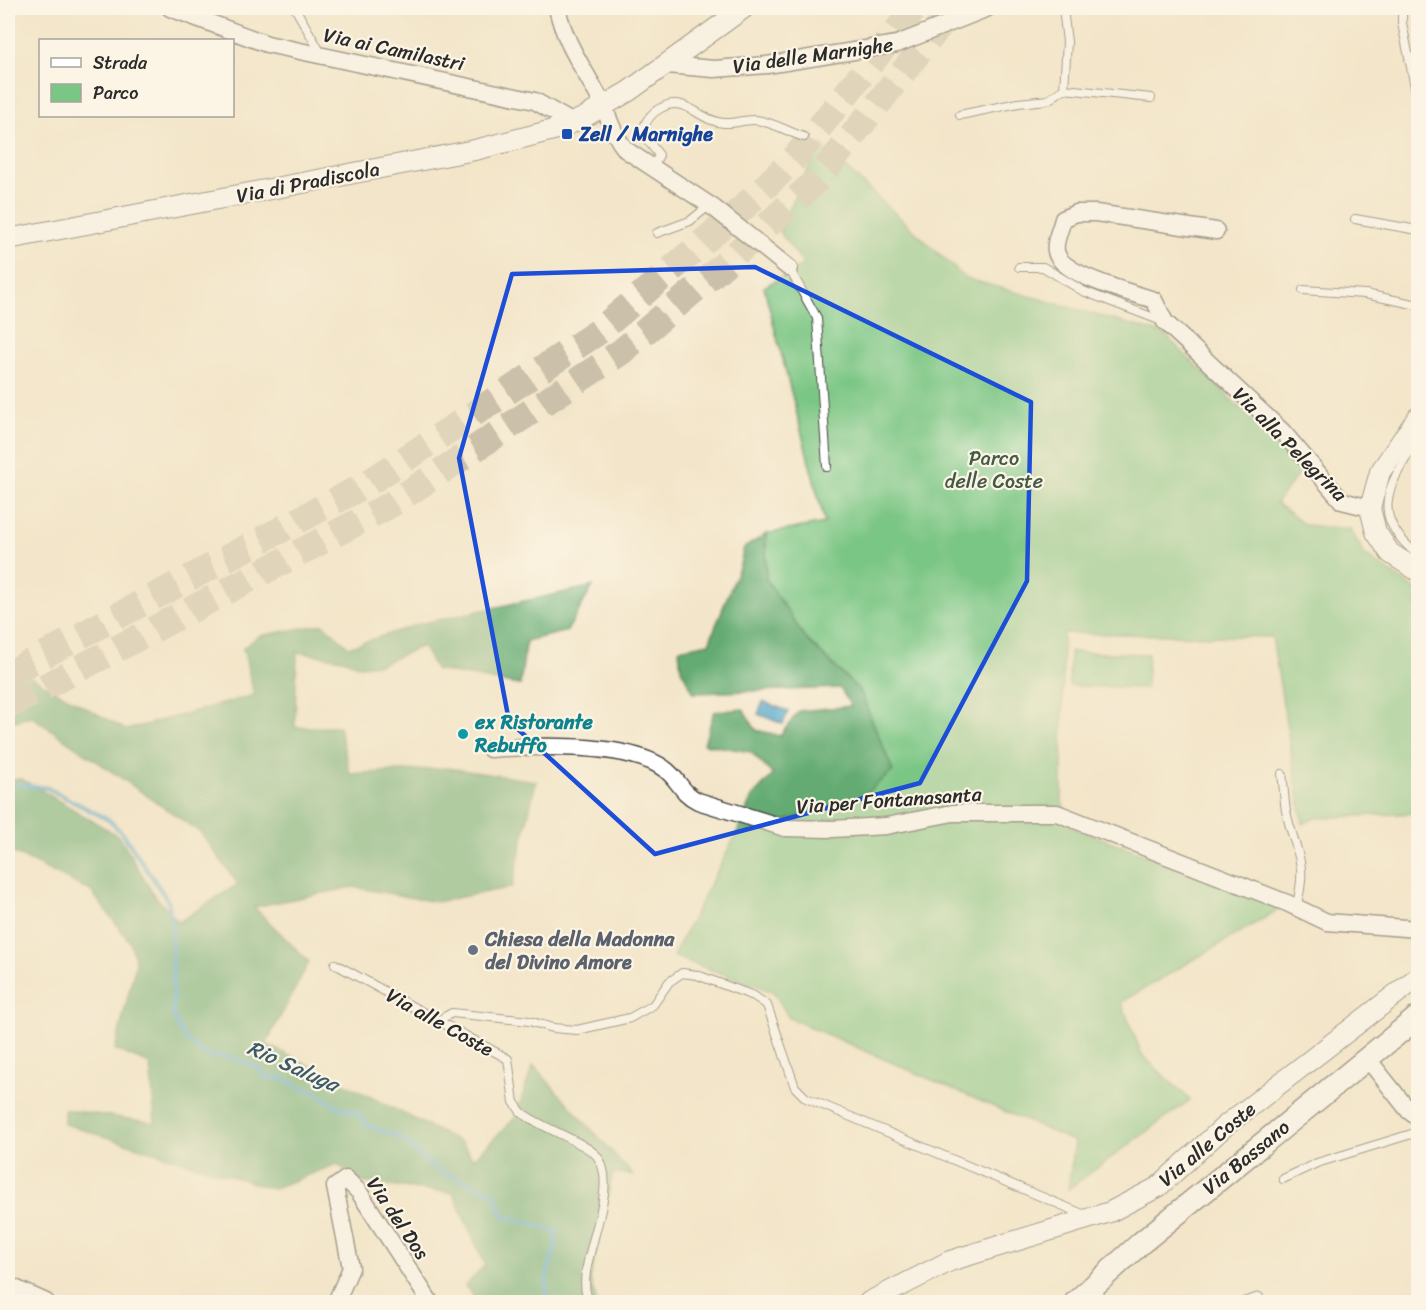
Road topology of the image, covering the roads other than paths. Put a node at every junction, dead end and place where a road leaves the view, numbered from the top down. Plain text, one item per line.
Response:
1 (170, 8) edge
2 (295, 8) edge
3 (557, 8) edge
4 (744, 8) edge
5 (988, 8) edge
6 (1063, 8) edge
7 (1402, 8) edge
8 (322, 56) junction
9 (667, 65) junction
10 (1064, 89) junction
11 (1151, 98) dead end
12 (1419, 102) edge
13 (604, 107) junction
14 (960, 115) dead end
15 (573, 123) junction
16 (804, 137) dead end
17 (652, 167) junction
18 (710, 205) junction
19 (1355, 219) dead end
20 (1419, 230) edge
21 (1216, 231) dead end
22 (657, 233) dead end
23 (8, 239) edge
24 (1019, 267) dead end
25 (789, 268) joint
26 (1303, 290) dead end
27 (1419, 305) edge
28 (1165, 322) junction
29 (1419, 417) edge
30 (1419, 438) edge
31 (827, 467) dead end
32 (1370, 508) junction
33 (1419, 555) edge
34 (1419, 571) edge
35 (490, 749) dead end
36 (1282, 774) dead end
37 (1296, 907) junction
38 (1419, 929) edge
39 (335, 964) dead end
40 (1419, 977) edge
41 (1419, 1017) edge
42 (437, 1021) junction
43 (1367, 1058) junction
44 (1419, 1118) edge
45 (1419, 1132) edge
46 (1283, 1179) dead end
47 (1090, 1217) junction
48 (8, 1285) edge
49 (1259, 1297) dead end
50 (43, 1302) edge
51 (336, 1302) edge
52 (430, 1302) edge
53 (590, 1302) edge
54 (869, 1302) edge
55 (1077, 1302) edge
56 (1243, 1302) edge

1 - 8 street, Via ai Camilastri
2 - 8 lane
3 - 13 street
4 - 9 street
5 - 9 street, Via delle Marnighe
6 - 10 lane
7 - 12 lane
8 - 15 street, Via ai Camilastri
9 - 13 street
10 - 11 lane
10 - 14 lane
13 - 15 street, Via di Pradiscola
13 - 17 street
15 - 23 street, Via di Pradiscola
16 - 17 lane
17 - 18 street
18 - 22 lane
18 - 25 street
19 - 20 lane
21 - 28 street, Via alla Pelegrina
24 - 28 lane, Via alla Pelegrina
25 - 31 lane
26 - 27 lane
28 - 32 street, Via alla Pelegrina
29 - 32 street, Via alla Pelegrina
30 - 33 lane
32 - 34 street
35 - 37 street, Via per Fontanasanta
36 - 37 lane
37 - 38 street, Via per Fontanasanta
39 - 42 lane, Via alle Coste
40 - 47 street, Via alle Coste
41 - 43 main road, Via Bassano
42 - 47 lane
42 - 53 lane, Via alle Coste
43 - 44 street
43 - 55 main road, Via Bassano
45 - 46 lane
47 - 54 street, Via alle Coste
48 - 50 street
49 - 56 lane
51 - 52 street, Via del Dos

